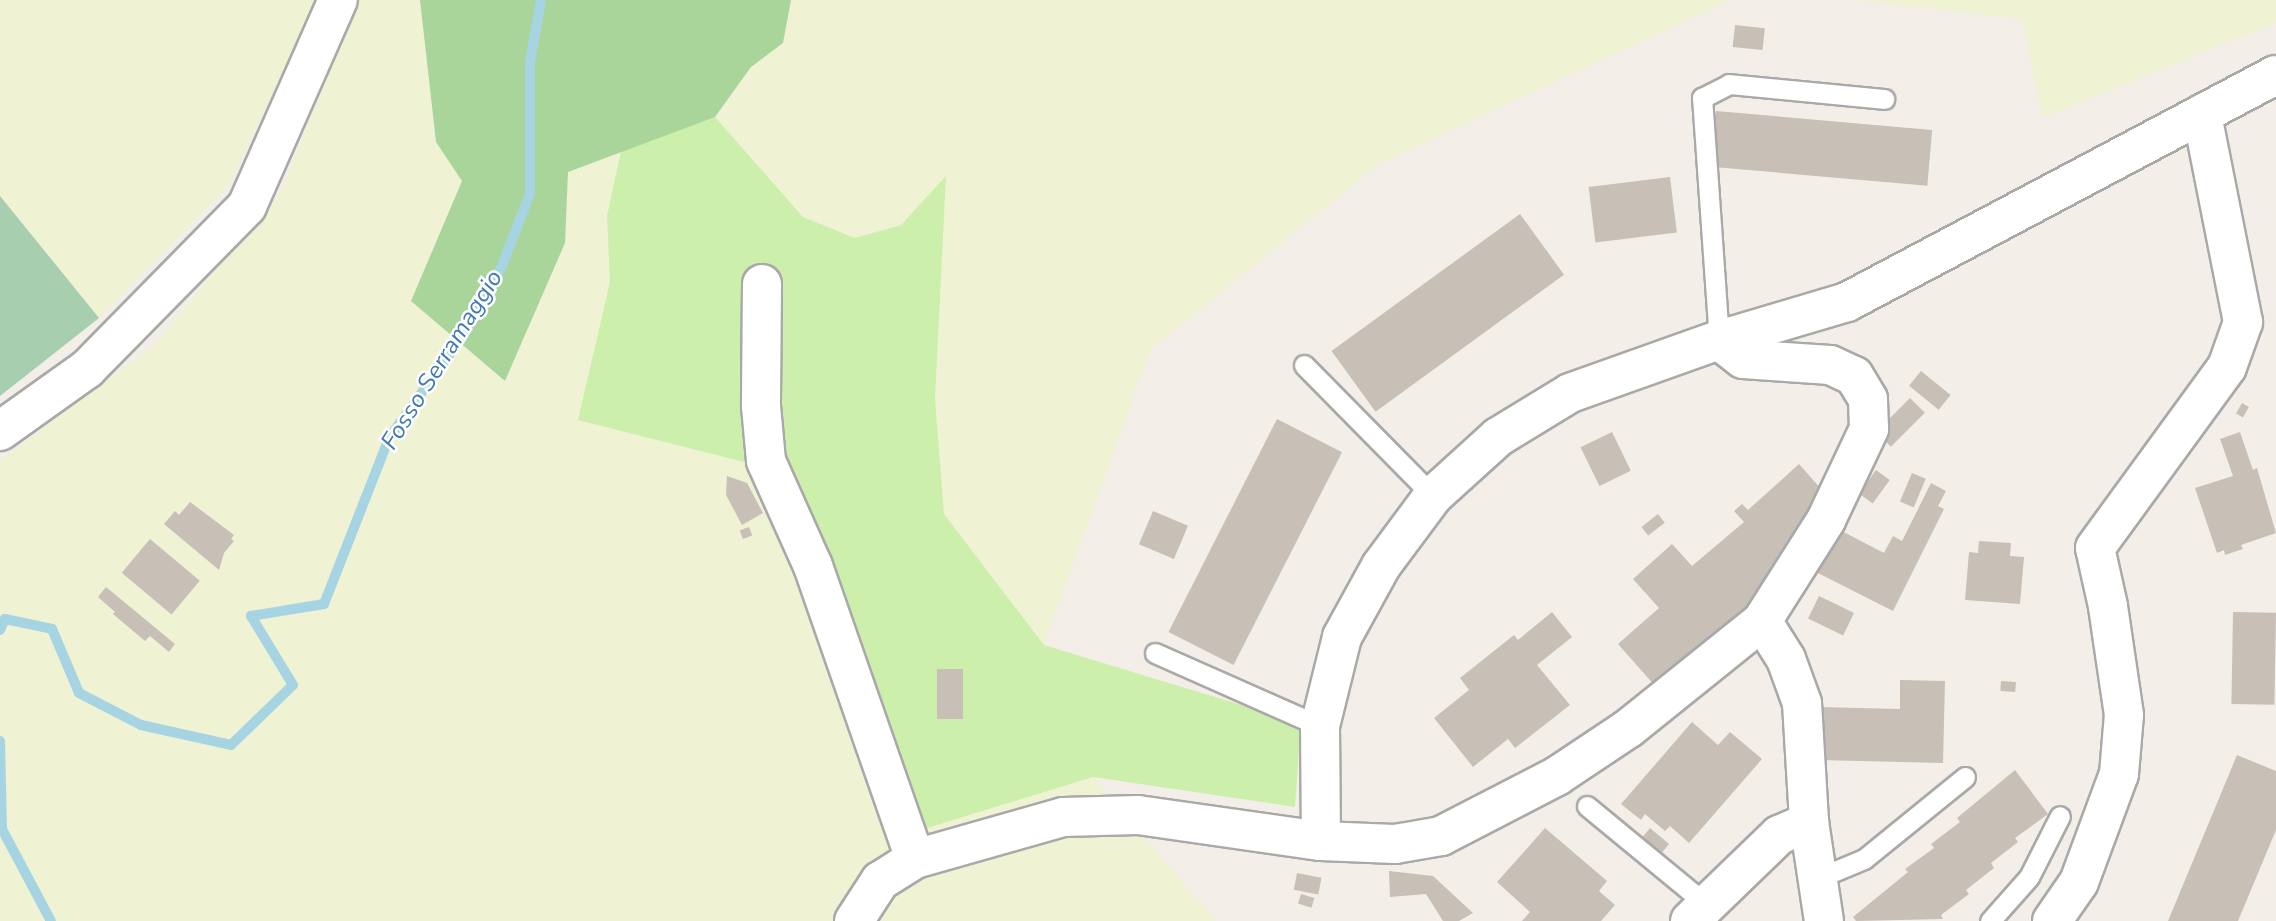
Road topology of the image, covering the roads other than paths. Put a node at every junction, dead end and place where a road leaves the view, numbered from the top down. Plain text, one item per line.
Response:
1 (338, 0) edge
2 (2276, 75) edge
3 (1884, 99) dead end
4 (2202, 114) junction
5 (762, 284) dead end
6 (1719, 340) junction
7 (1304, 365) dead end
8 (0, 431) edge
9 (1433, 496) junction
10 (1762, 621) junction
11 (1155, 653) dead end
12 (1320, 726) junction
13 (1965, 777) dead end
14 (1587, 806) dead end
15 (2060, 816) dead end
16 (1809, 822) junction
17 (1321, 841) junction
18 (915, 859) junction
19 (1816, 879) junction
20 (1699, 913) edge
21 (855, 921) edge
22 (1824, 921) edge
23 (1990, 921) edge
24 (2052, 921) edge

1 - 8 street
2 - 4 street
3 - 6 lane
4 - 6 street
4 - 24 street
5 - 18 street
6 - 9 street
6 - 10 street
7 - 9 lane
9 - 12 street
10 - 16 street
10 - 17 street
11 - 12 lane
12 - 17 street
13 - 19 lane
14 - 20 lane
15 - 23 lane
16 - 19 street
16 - 20 street
17 - 18 street
18 - 21 street
19 - 22 street

